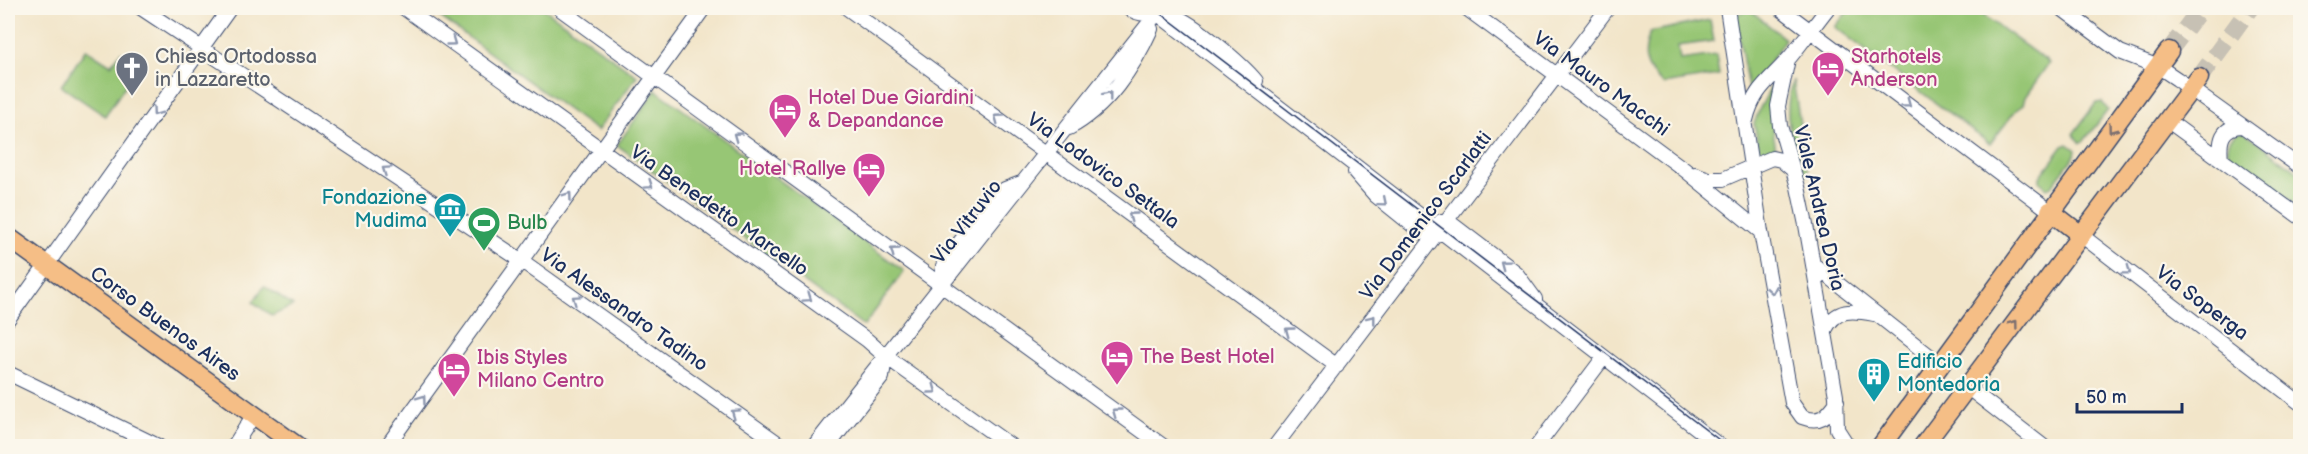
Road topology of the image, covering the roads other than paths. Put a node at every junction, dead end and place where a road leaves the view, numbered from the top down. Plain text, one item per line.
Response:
1 (141, 8) edge
2 (230, 8) edge
3 (404, 8) edge
4 (559, 8) edge
5 (704, 8) edge
6 (847, 8) edge
7 (1128, 8) edge
8 (1466, 8) edge
9 (1608, 8) edge
10 (1727, 8) edge
11 (1780, 8) edge
12 (1828, 8) edge
13 (2061, 8) edge
14 (1157, 9) edge
15 (1809, 32) junction
16 (202, 47) junction
17 (2169, 51) tunnel mouth
18 (1788, 59) junction
19 (2159, 67) junction
20 (654, 75) junction
21 (1556, 76) junction
22 (2195, 84) junction
23 (2167, 120) junction
24 (2242, 126) junction
25 (1745, 128) junction
26 (601, 151) junction
27 (1046, 153) junction
28 (1345, 158) junction
29 (2221, 159) junction
30 (1751, 167) junction
31 (2301, 167) edge
32 (1792, 169) junction
33 (1684, 170) junction
34 (2050, 211) junction
35 (2301, 217) edge
36 (1444, 226) junction
37 (1761, 232) junction
38 (2080, 235) junction
39 (8, 237) edge
40 (522, 261) junction
41 (1814, 265) junction
42 (46, 266) junction
43 (941, 285) junction
44 (1875, 314) junction
45 (8, 319) edge
46 (1825, 330) junction
47 (885, 356) junction
48 (1604, 357) junction
49 (1940, 364) junction
50 (1337, 366) junction
51 (8, 373) edge
52 (1967, 387) junction
53 (1837, 402) junction
54 (2301, 403) edge
55 (253, 416) junction
56 (815, 445) edge
57 (158, 447) edge
58 (234, 447) edge
59 (297, 447) edge
60 (387, 447) edge
61 (782, 447) edge
62 (1011, 447) edge
63 (1163, 447) edge
64 (1275, 447) edge
65 (1537, 447) edge
66 (1720, 447) edge
67 (1848, 447) edge
68 (1881, 447) edge
69 (1923, 447) edge
70 (2043, 447) edge

1 - 16 street, Via Alessandro Tadino
2 - 16 street
3 -> 26 street, Via Benedetto Marcello
4 - 20 street
5 - 20 street
27 -> 6 street, Via Lodovico Settala
7 - 14 street
8 - 21 street, Via Mauro Macchi
9 - 21 street, Via Domenico Scarlatti
10 - 25 street, Viale Andrea Doria
11 - 15 street
12 - 15 street, Viale Andrea Doria
13 - 19 street
14 - 27 street, Via Vitruvio
14 - 28 street
15 - 18 street, Viale Andrea Doria
15 -> 34 street
40 -> 16 street, Via Alessandro Tadino
16 -> 42 street
17 - 19 main road
18 - 25 street, Viale Andrea Doria
18 - 32 street, Viale Andrea Doria
19 - 22 street
19 -> 34 main road
20 - 26 street
43 -> 20 street
21 - 33 street, Via Mauro Macchi
21 - 36 street, Via Domenico Scarlatti
22 - 23 main road
22 - 24 street
23 - 29 street
23 - 38 main road
24 - 29 street
24 - 31 street
25 - 30 street, Viale Andrea Doria
40 -> 26 street
26 -> 47 street, Via Benedetto Marcello
27 - 43 street, Via Vitruvio
50 -> 27 street, Via Lodovico Settala
28 - 36 street
28 -> 36 street
29 - 35 street
30 - 32 street, Via Mauro Macchi
30 - 33 street, Via Mauro Macchi
30 - 37 street, Viale Andrea Doria
32 - 41 street, Viale Andrea Doria
33 - 37 street, Via Mauro Macchi
34 - 38 main road
34 - 49 main road
36 - 48 street
50 -> 36 street, Via Domenico Scarlatti
37 -> 53 street, Viale Andrea Doria
52 -> 38 main road
38 -> 54 street, Via Soperga
39 - 42 main road, Corso Buenos Aires
60 -> 40 street
61 -> 40 street, Via Alessandro Tadino
41 - 44 street
41 - 46 street, Viale Andrea Doria
42 - 45 street
42 - 55 main road, Corso Buenos Aires
43 - 47 street, Via Vitruvio
63 -> 43 street
44 - 46 street
44 - 49 street
46 - 53 street, Viale Andrea Doria
47 - 56 street, Via Vitruvio
47 -> 62 street, Via Benedetto Marcello
48 - 65 street
48 - 66 street
49 - 68 main road
50 - 64 street, Via Domenico Scarlatti
51 - 57 street
52 - 69 main road
52 - 70 street
53 - 67 street, Viale Andrea Doria
55 - 58 street
55 - 59 main road, Corso Buenos Aires

